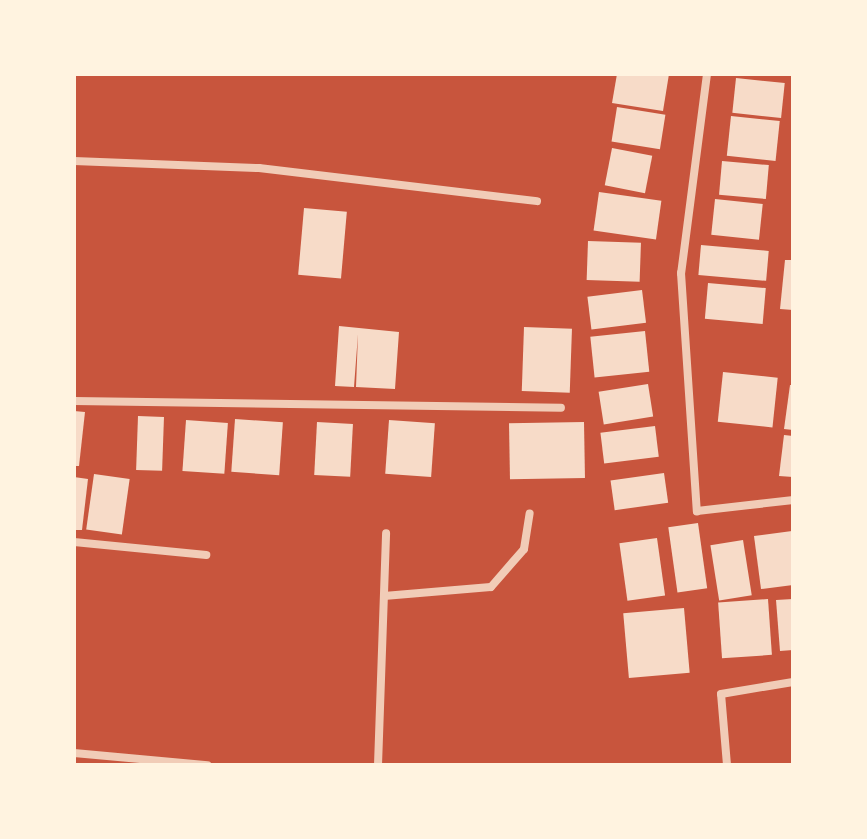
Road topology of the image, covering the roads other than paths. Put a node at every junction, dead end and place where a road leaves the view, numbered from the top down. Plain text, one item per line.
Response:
1 (707, 74) edge
2 (74, 161) edge
3 (537, 201) dead end
4 (74, 401) edge
5 (561, 408) dead end
6 (793, 500) edge
7 (530, 513) dead end
8 (386, 533) dead end
9 (74, 542) edge
10 (206, 555) dead end
11 (384, 596) junction
12 (793, 682) edge
13 (74, 753) edge
14 (207, 765) edge
15 (378, 765) edge
16 (727, 765) edge

1 - 6 street
2 - 3 street
4 - 5 street
7 - 11 street
8 - 11 street
9 - 10 street
11 - 15 street
12 - 16 street
13 - 14 street

